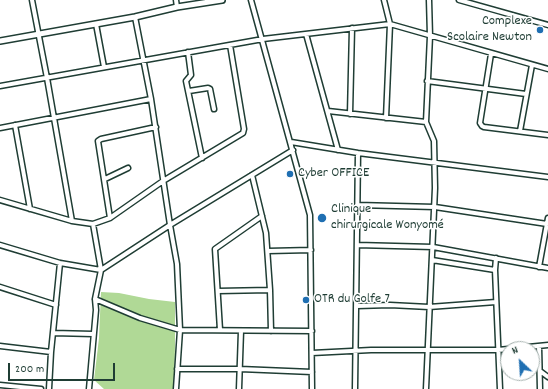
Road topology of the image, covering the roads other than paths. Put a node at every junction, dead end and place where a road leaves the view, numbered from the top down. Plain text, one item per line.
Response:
1 (32, 0) edge
2 (176, 0) edge
3 (222, 0) edge
4 (251, 0) edge
5 (384, 0) edge
6 (429, 0) edge
7 (460, 0) edge
8 (177, 7) junction
9 (135, 17) junction
10 (96, 24) junction
11 (390, 24) junction
12 (548, 25) edge
13 (352, 28) junction
14 (39, 34) junction
15 (306, 34) junction
16 (430, 36) junction
17 (263, 39) junction
18 (0, 41) edge
19 (230, 45) junction
20 (188, 52) junction
21 (491, 54) junction
22 (143, 60) junction
23 (532, 65) junction
24 (104, 67) junction
25 (548, 69) edge
26 (47, 78) junction
27 (427, 81) junction
28 (0, 86) edge
29 (486, 89) junction
30 (189, 91) junction
31 (526, 94) junction
32 (151, 99) junction
33 (214, 109) dead end
34 (328, 111) junction
35 (350, 114) junction
36 (53, 118) junction
37 (386, 118) junction
38 (426, 122) junction
39 (15, 125) junction
40 (156, 127) junction
41 (0, 128) edge
42 (520, 131) junction
43 (548, 135) edge
44 (291, 142) junction
45 (293, 150) junction
46 (338, 150) junction
47 (358, 153) junction
48 (202, 158) junction
49 (435, 163) junction
50 (128, 168) dead end
51 (252, 176) junction
52 (548, 177) edge
53 (105, 179) junction
54 (163, 181) junction
55 (0, 200) edge
56 (357, 205) junction
57 (435, 207) junction
58 (30, 209) junction
59 (262, 216) junction
60 (110, 218) junction
61 (548, 218) edge
62 (72, 221) junction
63 (93, 224) junction
64 (547, 224) edge
65 (170, 225) junction
66 (214, 243) dead end
67 (0, 245) edge
68 (357, 245) junction
69 (433, 247) junction
70 (215, 250) junction
71 (311, 250) junction
72 (268, 251) junction
73 (496, 258) junction
74 (432, 260) junction
75 (60, 263) junction
76 (539, 267) junction
77 (548, 268) edge
78 (101, 270) junction
79 (495, 270) junction
80 (0, 287) edge
81 (270, 290) junction
82 (218, 291) junction
83 (95, 299) junction
84 (496, 302) junction
85 (56, 305) junction
86 (357, 306) junction
87 (429, 308) junction
88 (180, 330) junction
89 (220, 330) junction
90 (241, 331) junction
91 (271, 331) junction
92 (312, 331) junction
93 (53, 333) junction
94 (93, 334) junction
95 (0, 346) edge
96 (356, 350) junction
97 (427, 350) junction
98 (498, 350) junction
99 (51, 352) junction
100 (312, 353) junction
101 (177, 369) junction
102 (240, 369) junction
103 (540, 371) edge
104 (312, 372) junction
105 (548, 377) edge
106 (0, 385) edge
107 (42, 389) edge
108 (49, 389) edge
109 (89, 389) edge
110 (176, 389) edge
111 (239, 389) edge
112 (312, 389) edge
113 (355, 389) edge
114 (426, 389) edge
115 (500, 389) edge

1 - 14 street
2 - 8 street
3 - 8 main road
4 - 17 street
5 - 11 street
6 - 16 street
7 - 12 street
8 - 9 main road
9 - 10 main road
9 - 22 street
10 - 14 main road
10 - 24 street
11 - 13 street
11 - 16 street
11 - 37 street
13 - 15 street
13 - 35 street
14 - 18 main road
14 - 26 street
15 - 17 street
15 - 34 street
16 - 21 street
16 - 27 street
17 - 19 street
17 - 44 street
19 - 20 street
19 - 48 street
20 - 22 street
20 - 30 street
21 - 23 street
21 - 29 street
22 - 24 street
22 - 32 street
23 - 25 street
23 - 31 street
24 - 26 street
26 - 28 street
26 - 36 street
27 - 29 street
27 - 38 street
29 - 31 street
29 - 42 street
30 - 33 street
30 - 48 street
31 - 42 street
32 - 36 street
32 - 40 street
34 - 35 street
34 - 46 street
35 - 37 street
36 - 39 street
36 - 62 street
37 - 38 street
38 - 49 street
39 - 41 street
39 - 58 street
40 - 53 street
40 - 54 street
42 - 43 street
44 - 45 street
44 - 46 street
45 - 51 street
45 - 71 street
46 - 47 street
47 - 49 street
47 - 56 street
48 - 54 street
49 - 52 street
49 - 57 street
50 - 53 street
51 - 59 street
51 - 65 street
53 - 60 street
54 - 60 street
54 - 65 street
55 - 58 street
56 - 57 street
56 - 68 street
57 - 64 street
57 - 69 street
58 - 62 street
59 - 70 street
59 - 72 street
60 - 63 street
61 - 64 street
62 - 63 street
63 - 78 street
64 - 76 street
65 - 78 street
65 - 88 street
66 - 70 street
67 - 75 street
68 - 69 street
68 - 86 street
69 - 73 street
69 - 74 street
70 - 82 street
71 - 72 street
71 - 92 street
72 - 81 street
73 - 76 street
73 - 79 street
74 - 79 street
74 - 87 street
75 - 78 street
75 - 85 street
76 - 77 street
78 - 83 street
79 - 84 street
80 - 85 street
81 - 82 street
81 - 91 street
82 - 89 street
83 - 88 street
83 - 94 street
84 - 87 street
84 - 98 street
85 - 93 street
86 - 87 street
86 - 96 street
87 - 97 street
88 - 89 street
88 - 101 street
89 - 90 street
90 - 91 street
90 - 102 street
91 - 92 street
92 - 100 street
93 - 94 street
93 - 99 street
94 - 109 street
95 - 99 street
96 - 97 street
96 - 100 street
96 - 113 street
97 - 98 street
97 - 114 street
98 - 115 street
99 - 108 street
100 - 104 street
101 - 102 street
101 - 110 street
102 - 104 street
102 - 111 street
103 - 105 street
104 - 112 street
106 - 107 street

